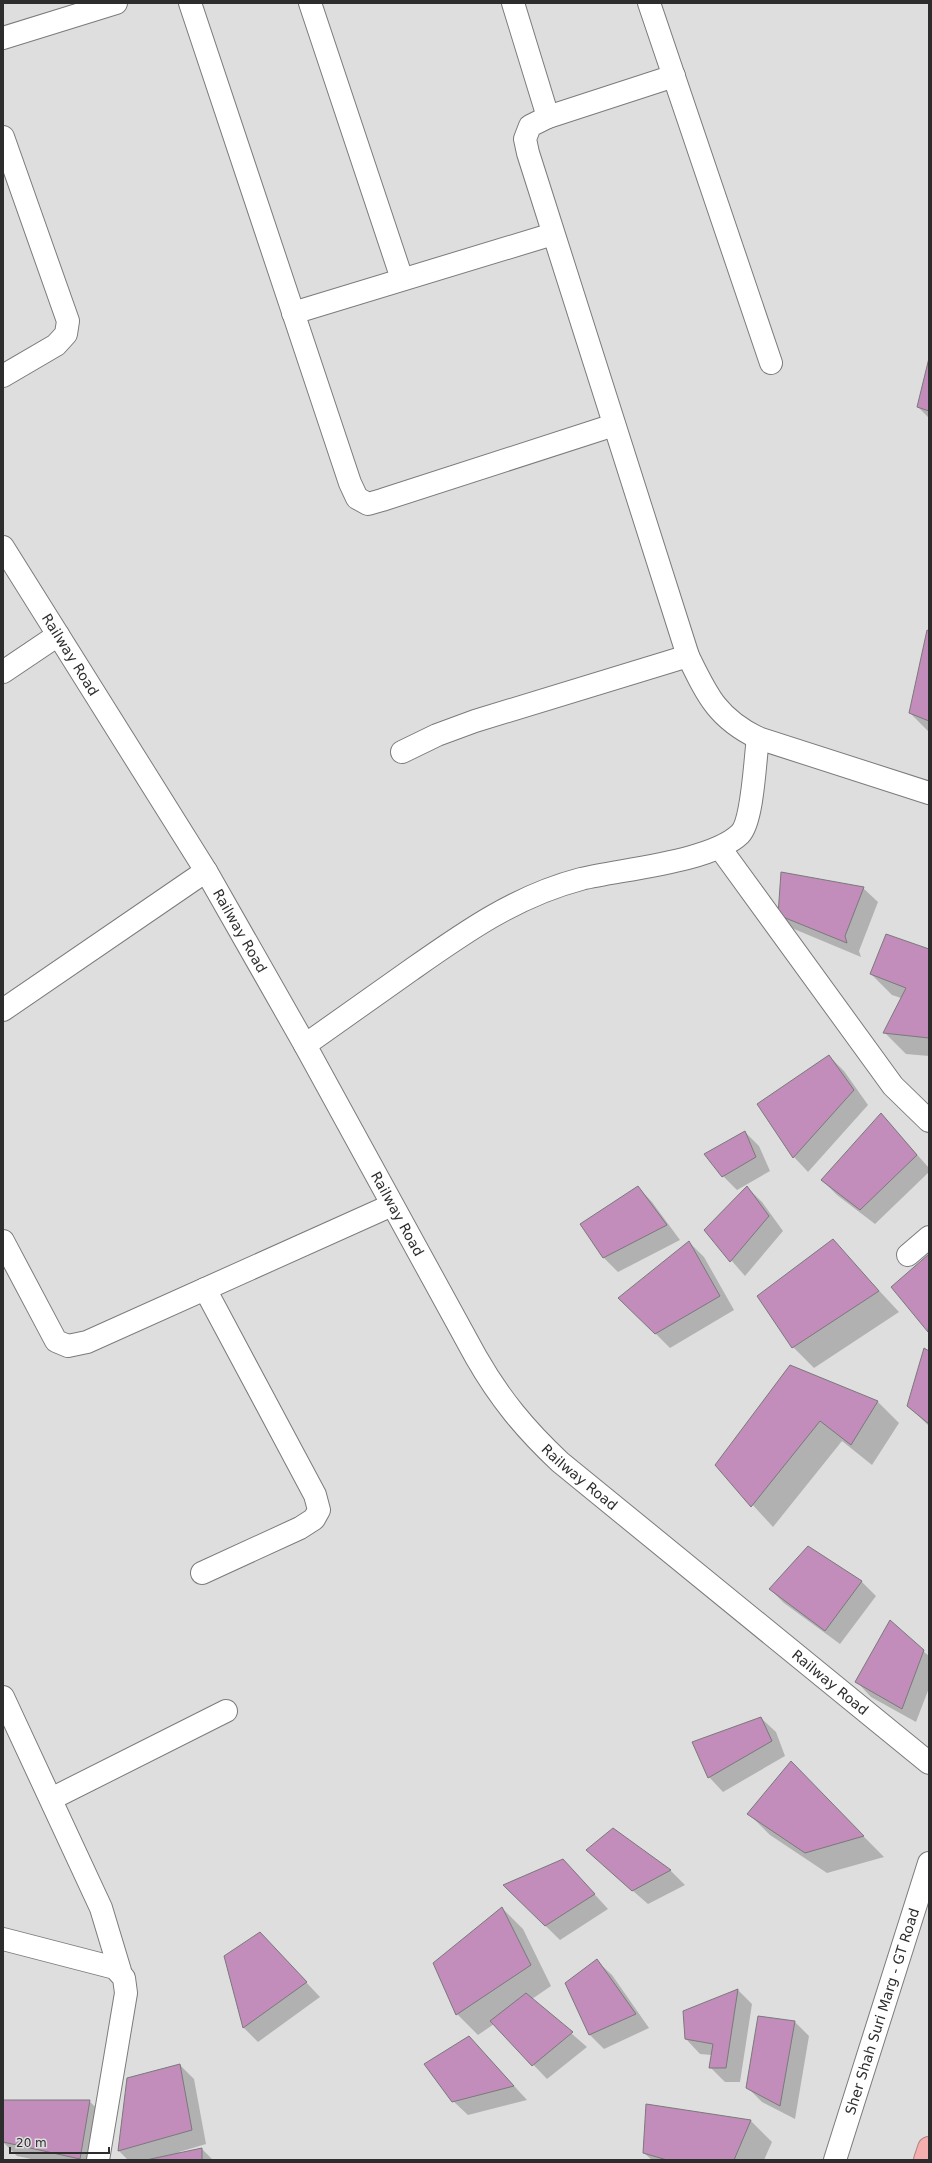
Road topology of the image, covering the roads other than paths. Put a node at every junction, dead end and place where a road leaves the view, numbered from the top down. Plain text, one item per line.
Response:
1 (116, 3) edge
2 (190, 3) edge
3 (310, 3) edge
4 (513, 3) edge
5 (649, 3) edge
6 (73, 9) edge
7 (3, 38) edge
8 (674, 76) junction
9 (548, 117) junction
10 (3, 137) edge
11 (553, 234) junction
12 (402, 279) junction
13 (293, 313) junction
14 (771, 363) dead end
15 (3, 376) edge
16 (614, 425) junction
17 (3, 547) edge
18 (58, 635) junction
19 (688, 656) junction
20 (3, 672) edge
21 (758, 738) junction
22 (402, 752) dead end
23 (929, 793) edge
24 (720, 848) junction
25 (206, 871) junction
26 (3, 1010) edge
27 (305, 1046) junction
28 (929, 1121) edge
29 (392, 1205) junction
30 (929, 1237) edge
31 (3, 1241) edge
32 (908, 1254) dead end
33 (205, 1289) junction
34 (202, 1573) dead end
35 (3, 1697) edge
36 (226, 1711) dead end
37 (929, 1763) edge
38 (51, 1800) junction
39 (929, 1863) edge
40 (3, 1939) edge
41 (120, 1971) junction
42 (929, 2148) edge
43 (98, 2160) edge
44 (835, 2160) edge
45 (925, 2160) edge

1 - 6 street
2 - 13 street
3 - 12 street
4 - 9 street
5 - 8 street
6 - 7 street
8 - 9 street
8 - 14 street
9 - 11 street
10 - 15 street
11 - 12 street
11 - 16 street
12 - 13 street
13 - 16 street
16 - 19 street
17 - 18 street, Railway Road
18 - 20 street
18 - 25 street, Railway Road
19 - 21 street
19 - 22 street
21 - 23 street
21 - 24 street
24 - 27 street
24 - 28 street
25 - 26 street
25 - 27 street, Railway Road
27 - 29 street, Railway Road
29 - 33 street
29 - 37 street, Railway Road
30 - 32 street
31 - 33 street
33 - 34 street
35 - 38 street
36 - 38 street
38 - 41 street
39 - 44 street, Sher Shah Suri Marg - GT Road
40 - 41 street
41 - 43 street
42 - 45 highway

